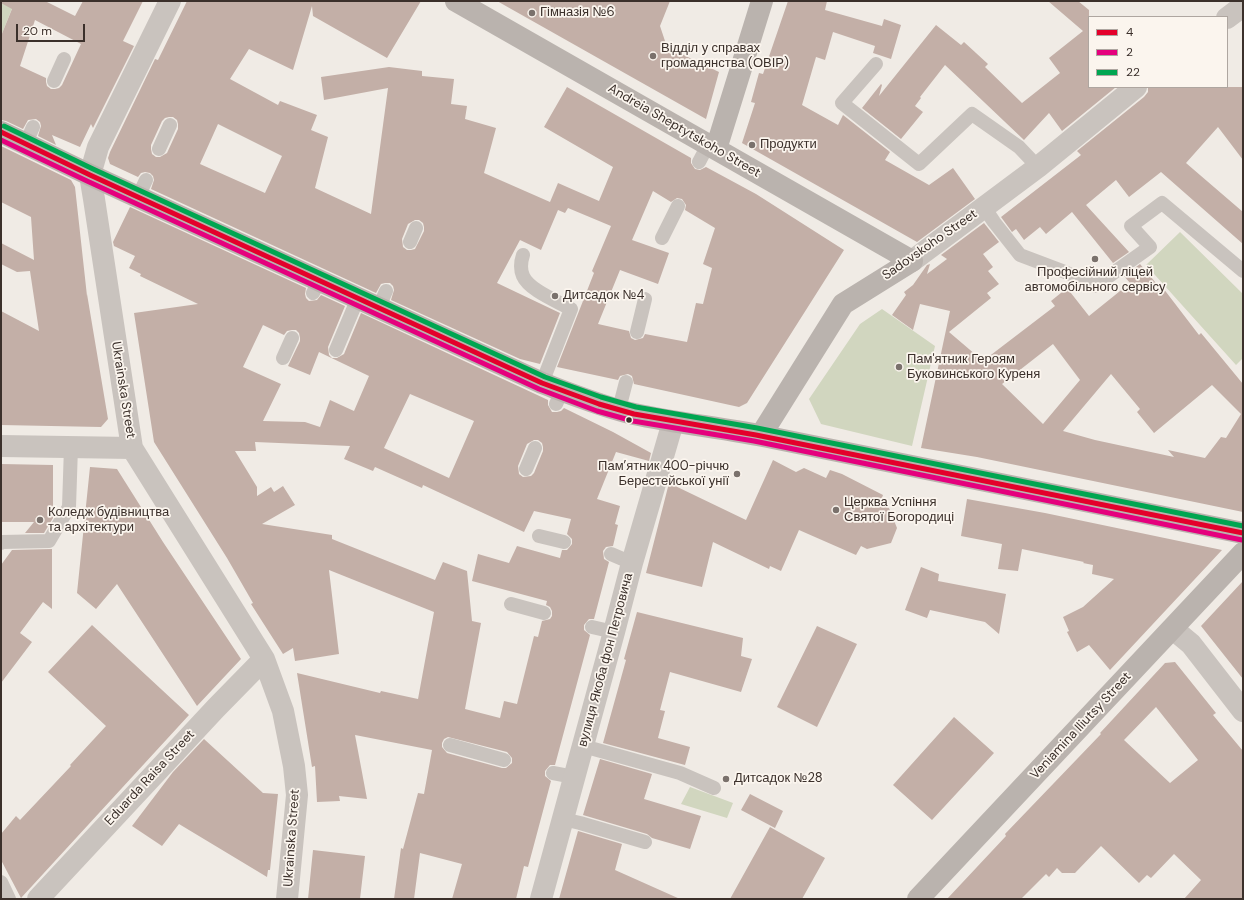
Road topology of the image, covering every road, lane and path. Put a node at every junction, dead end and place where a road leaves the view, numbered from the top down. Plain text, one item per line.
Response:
1 (170, 1) edge
2 (456, 1) edge
3 (762, 1) edge
4 (1243, 6) edge
5 (1228, 17) edge
6 (64, 59) dead end
7 (876, 64) dead end
8 (54, 81) dead end
9 (1135, 88) edge
10 (170, 125) dead end
11 (1, 132) edge
12 (159, 149) dead end
13 (708, 152) junction
14 (1038, 167) junction
15 (90, 175) junction
16 (678, 206) dead end
17 (984, 207) junction
18 (416, 228) dead end
19 (662, 238) dead end
20 (410, 242) dead end
21 (523, 254) dead end
22 (912, 261) junction
23 (1243, 271) edge
24 (358, 298) junction
25 (645, 300) dead end
26 (637, 332) dead end
27 (292, 338) dead end
28 (336, 350) dead end
29 (283, 358) dead end
30 (626, 382) dead end
31 (542, 383) junction
32 (619, 409) junction
33 (673, 422) junction
34 (761, 435) junction
35 (1, 446) edge
36 (71, 447) junction
37 (132, 448) junction
38 (535, 448) dead end
39 (526, 469) dead end
40 (1243, 533) edge
41 (540, 536) dead end
42 (564, 542) dead end
43 (1, 543) edge
44 (1243, 552) edge
45 (611, 554) dead end
46 (632, 562) junction
47 (510, 604) dead end
48 (544, 613) dead end
49 (592, 627) dead end
50 (1172, 629) junction
51 (614, 632) junction
52 (264, 659) junction
53 (1243, 710) edge
54 (450, 745) dead end
55 (583, 746) junction
56 (504, 760) dead end
57 (553, 773) dead end
58 (574, 777) junction
59 (714, 788) dead end
60 (562, 820) junction
61 (645, 842) dead end
62 (1, 882) edge
63 (9, 899) edge
64 (38, 899) edge
65 (287, 899) edge
66 (540, 899) edge
67 (918, 899) edge

1 - 15 street, Ukrainska Street
2 - 13 street, Andreia Sheptytskoho Street
3 - 13 street
4 - 5 street
6 - 8 lane
7 - 14 lane
9 - 14 street, Sadovskoho Street
10 - 12 lane
11 - 15 street
13 - 22 street, Andreia Sheptytskoho Street
14 - 17 street, Sadovskoho Street
15 - 24 street
15 - 37 street, Ukrainska Street
16 - 19 lane
17 - 22 street, Sadovskoho Street
17 - 23 lane
18 - 20 lane
21 - 31 lane
22 - 34 street, Sadovskoho Street
24 - 28 lane
24 - 31 street
25 - 26 lane
27 - 29 lane
30 - 32 lane
31 - 32 street
32 - 33 street
33 - 34 street
33 - 46 street, вулиця Якоба фон Петровича
34 - 40 street
35 - 36 street
36 - 37 street
36 - 43 lane
37 - 52 street, Ukrainska Street
38 - 39 lane
41 - 42 lane
44 - 50 street, Veniamina Iliutsy Street
45 - 46 lane
46 - 51 street, вулиця Якоба фон Петровича
47 - 48 lane
49 - 51 lane
50 - 53 street
50 - 67 street, Veniamina Iliutsy Street
51 - 55 street, вулиця Якоба фон Петровича
52 - 64 street, Eduarda Raisa Street
52 - 65 street, Ukrainska Street
54 - 56 lane
55 - 58 street, вулиця Якоба фон Петровича
55 - 59 lane
57 - 58 lane
58 - 60 street, вулиця Якоба фон Петровича
60 - 61 lane
60 - 66 street, вулиця Якоба фон Петровича
62 - 63 lane

